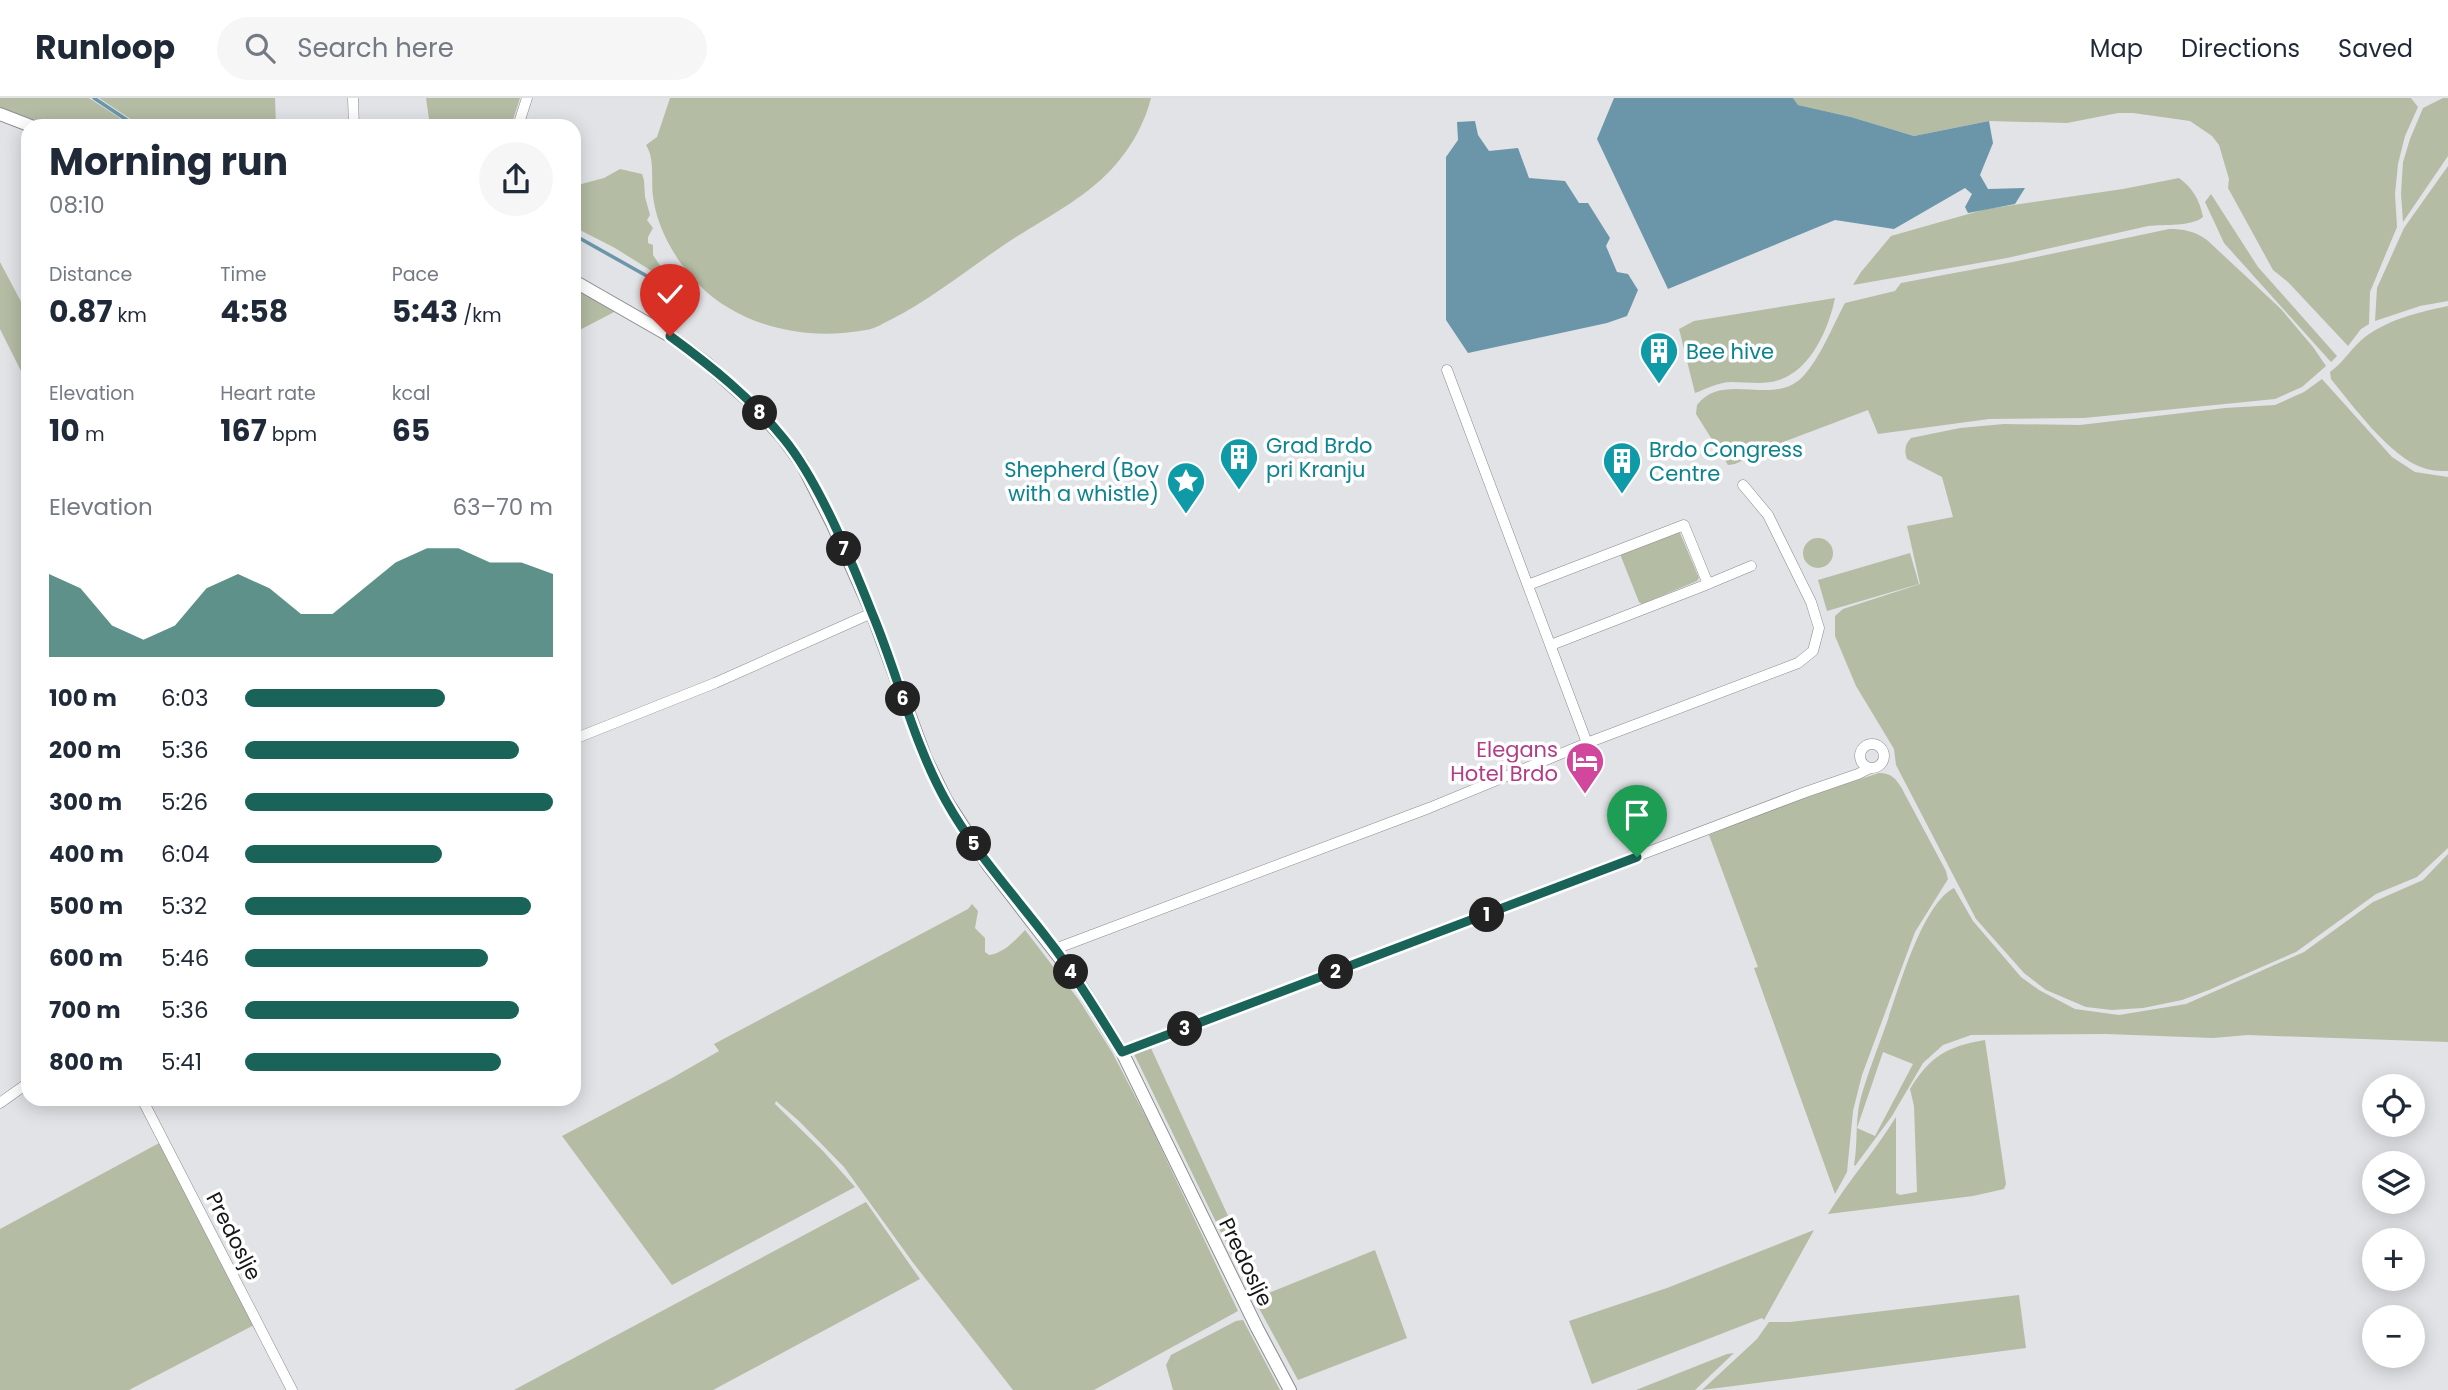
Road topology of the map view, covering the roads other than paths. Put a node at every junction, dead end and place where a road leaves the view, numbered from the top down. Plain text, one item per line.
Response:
1 (352, 98) edge
2 (527, 98) edge
3 (0, 114) edge
4 (354, 119) edge
5 (520, 119) edge
6 (21, 122) edge
7 (581, 285) edge
8 (1447, 369) dead end
9 (1743, 485) dead end
10 (1751, 566) dead end
11 (1708, 584) junction
12 (1528, 585) junction
13 (873, 613) junction
14 (1551, 645) junction
15 (581, 736) edge
16 (1587, 744) junction
17 (1860, 759) junction
18 (1870, 768) junction
19 (1841, 779) junction
20 (1055, 949) junction
21 (1122, 1052) junction
22 (21, 1088) edge
23 (0, 1104) edge
24 (146, 1106) edge
25 (292, 1390) edge
26 (1290, 1390) edge

1 - 4 street
2 - 5 street
3 - 6 street
7 - 13 street
8 - 12 street
9 - 16 street
10 - 11 street
11 - 12 street
11 - 14 street
12 - 14 street
13 - 15 street
13 - 20 street
14 - 16 street
16 - 20 street
17 - 18 street
17 - 18 street
17 - 19 street
18 - 19 street
19 - 21 street
20 - 21 street
21 - 26 street, Predoslje
22 - 23 street
24 - 25 street, Predoslje

